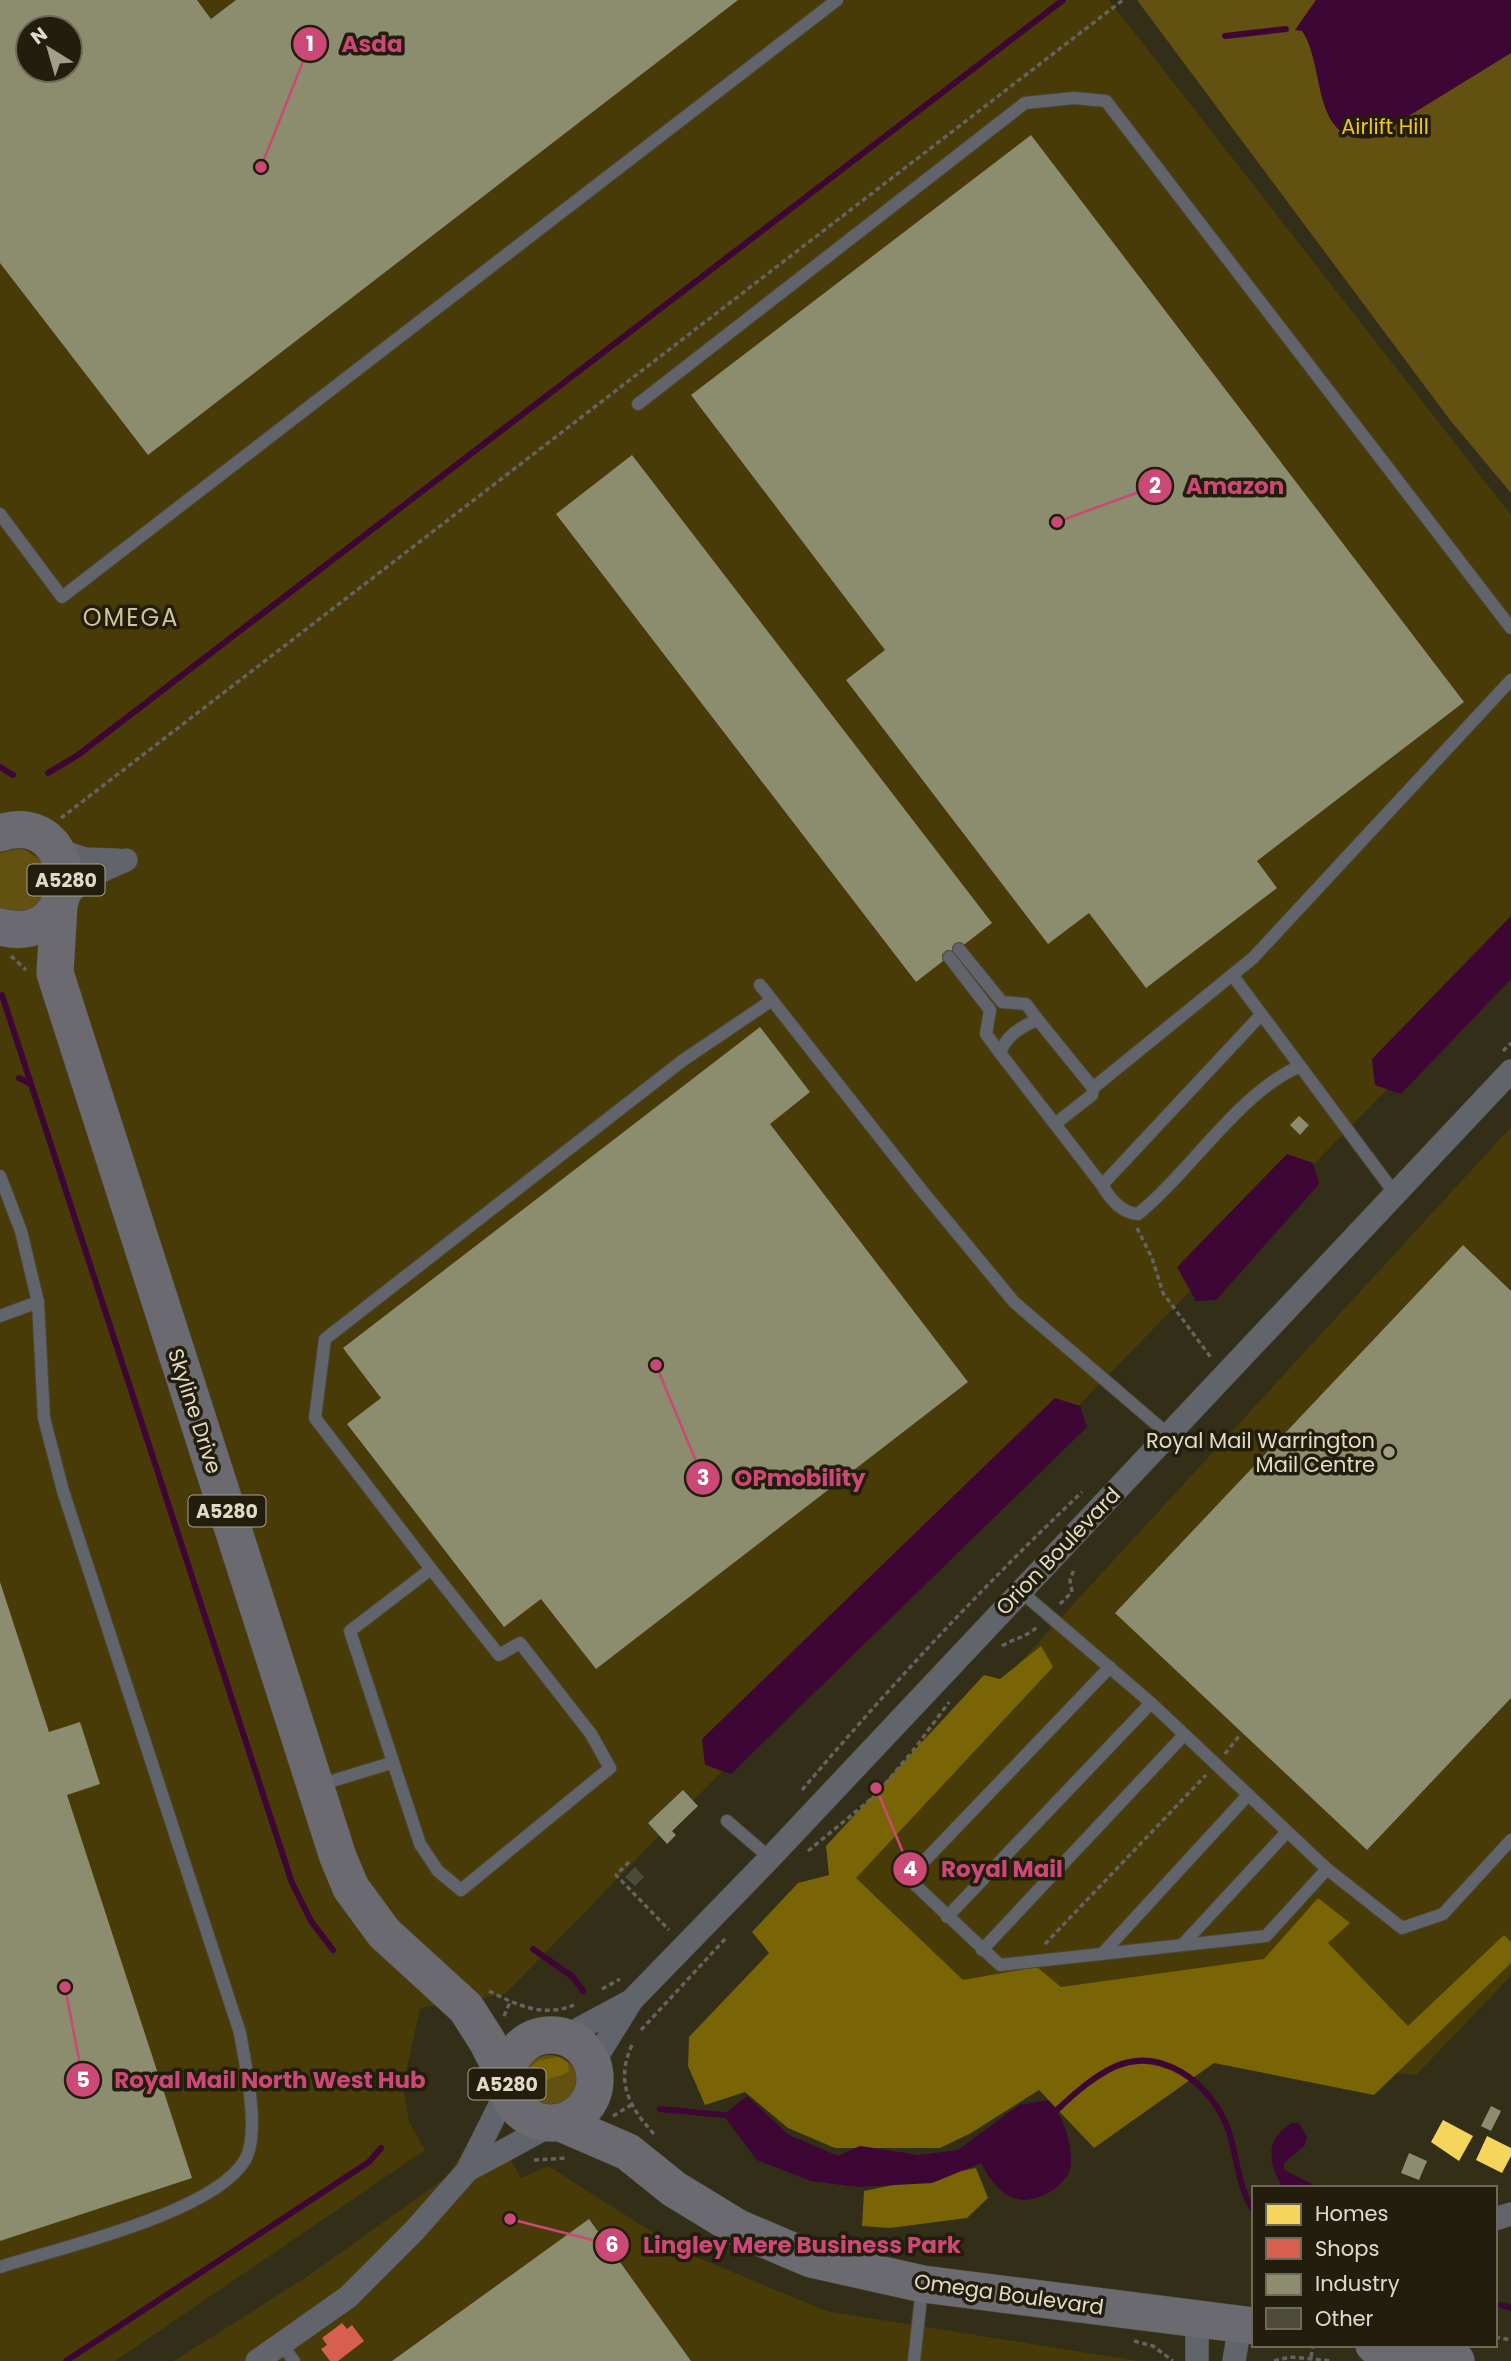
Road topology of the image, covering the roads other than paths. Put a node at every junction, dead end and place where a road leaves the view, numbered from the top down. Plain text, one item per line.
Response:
1 (837, 0) edge
2 (638, 404) dead end
3 (0, 514) edge
4 (1511, 628) edge
5 (1511, 680) edge
6 (2, 831) edge
7 (55, 836) junction
8 (60, 903) junction
9 (2, 928) edge
10 (54, 973) junction
11 (1233, 976) junction
12 (760, 985) dead end
13 (772, 1000) junction
14 (1260, 1016) junction
15 (1038, 1020) junction
16 (1000, 1053) junction
17 (1298, 1067) junction
18 (1511, 1071) edge
19 (1093, 1088) junction
20 (1055, 1124) junction
21 (0, 1176) edge
22 (1102, 1185) junction
23 (1395, 1195) junction
24 (38, 1302) junction
25 (0, 1316) edge
26 (1170, 1436) junction
27 (430, 1569) junction
28 (1020, 1590) junction
29 (1110, 1667) junction
30 (1151, 1703) junction
31 (1184, 1735) junction
32 (391, 1763) junction
33 (315, 1786) junction
34 (1248, 1795) junction
35 (727, 1821) dead end
36 (1287, 1832) junction
37 (1511, 1839) edge
38 (770, 1858) junction
39 (1327, 1869) junction
40 (947, 1917) junction
41 (1184, 1943) junction
42 (982, 1950) junction
43 (1102, 1954) junction
44 (472, 1996) junction
45 (632, 2000) junction
46 (552, 2036) junction
47 (594, 2075) junction
48 (507, 2085) junction
49 (557, 2123) junction
50 (643, 2145) junction
51 (467, 2171) junction
52 (0, 2267) edge
53 (923, 2284) junction
54 (1197, 2319) junction
55 (1247, 2326) edge
56 (1389, 2347) edge
57 (288, 2353) edge
58 (1451, 2355) edge
59 (257, 2361) edge
60 (914, 2361) edge
61 (1197, 2361) edge
62 (1234, 2361) edge

1 - 3 lane
2 - 4 lane
5 - 11 lane
6 - 7 main road, A5280
7 - 8 main road, A5280
7 - 8 street
8 - 9 main road, A5280
8 - 10 main road, Skyline Drive / A5280
9 - 10 main road, Skyline Drive / A5280
10 - 33 main road, Skyline Drive / A5280
11 - 14 lane
11 - 19 lane
12 - 13 lane
13 - 26 lane
13 - 27 lane
14 - 17 lane
14 - 22 lane
15 - 16 lane
15 - 16 lane
15 - 19 lane
16 - 20 lane
17 - 22 lane
17 - 23 lane
18 - 23 street, Orion Boulevard
19 - 20 lane
20 - 22 lane
21 - 24 lane
23 - 26 street, Orion Boulevard
24 - 25 lane
24 - 52 lane
26 - 28 street, Orion Boulevard
27 - 32 lane
27 - 32 lane
28 - 29 lane
28 - 38 street, Orion Boulevard
29 - 30 lane
29 - 40 lane
30 - 31 lane
30 - 40 lane
31 - 34 lane
31 - 42 lane
32 - 33 lane
33 - 44 main road, Skyline Drive / A5280
34 - 36 lane
34 - 43 lane
35 - 38 lane
36 - 39 lane
36 - 41 lane
37 - 39 lane
38 - 45 street, Orion Boulevard
39 - 41 lane
40 - 42 lane
41 - 43 lane
42 - 43 lane
44 - 46 main road, Skyline Drive / A5280
44 - 48 main road, Skyline Drive / A5280
45 - 46 street, Orion Boulevard
45 - 47 street, Orion Boulevard
46 - 47 main road, A5280
46 - 48 main road, A5280
47 - 49 main road, A5280
47 - 50 main road, Omega Boulevard / A5280
48 - 49 main road, A5280
48 - 51 street
49 - 50 main road, Omega Boulevard / A5280
49 - 51 street
50 - 53 main road, Omega Boulevard / A5280
51 - 57 street
53 - 54 main road, Omega Boulevard / A5280
53 - 60 lane
54 - 55 main road, Omega Boulevard / A5280
54 - 61 street
55 - 62 street
56 - 58 main road
57 - 59 street

